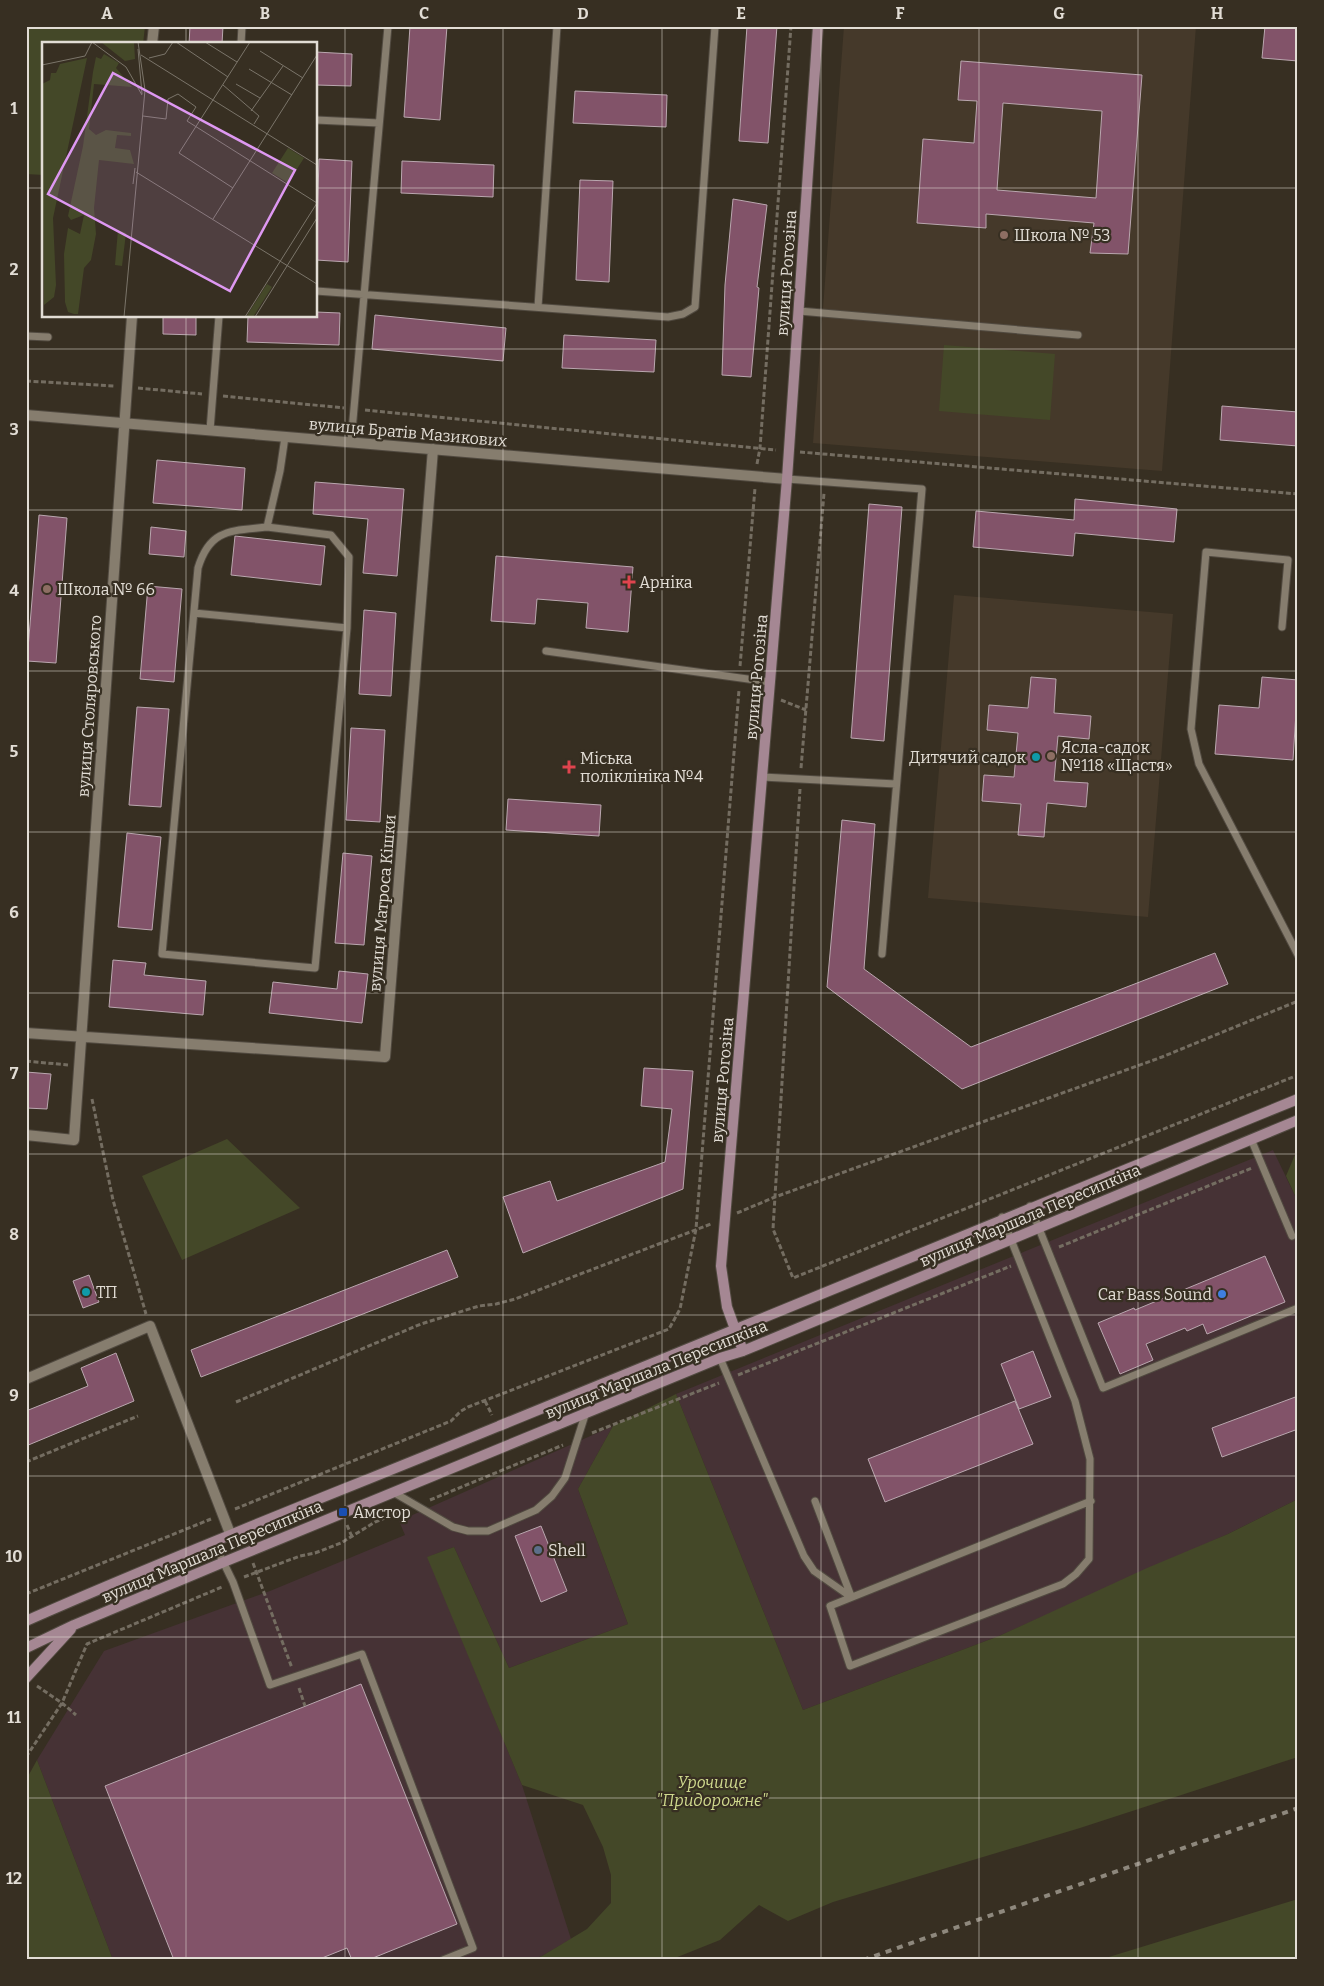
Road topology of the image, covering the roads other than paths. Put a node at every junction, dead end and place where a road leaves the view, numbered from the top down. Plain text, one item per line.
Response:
1 (154, 26) edge
2 (242, 26) edge
3 (388, 26) edge
4 (557, 26) edge
5 (715, 26) edge
6 (818, 26) edge
7 (152, 42) edge
8 (241, 42) edge
9 (318, 120) edge
10 (379, 123) junction
11 (318, 291) edge
12 (365, 294) junction
13 (538, 307) junction
14 (799, 311) junction
15 (132, 318) edge
16 (219, 318) edge
17 (1078, 334) dead end
18 (26, 336) edge
19 (48, 337) dead end
20 (26, 415) edge
21 (124, 423) junction
22 (210, 430) junction
23 (284, 437) junction
24 (352, 442) junction
25 (433, 449) junction
26 (787, 479) junction
27 (267, 526) junction
28 (194, 612) junction
29 (1282, 627) dead end
30 (347, 628) junction
31 (546, 651) dead end
32 (770, 682) junction
33 (762, 777) junction
34 (896, 784) junction
35 (882, 954) dead end
36 (1298, 955) edge
37 (26, 1033) edge
38 (82, 1038) junction
39 (1298, 1099) edge
40 (1298, 1120) edge
41 (26, 1135) edge
42 (1251, 1140) junction
43 (1030, 1206) junction
44 (1002, 1218) junction
45 (1039, 1228) junction
46 (1292, 1236) dead end
47 (1012, 1239) junction
48 (1298, 1308) edge
49 (734, 1328) junction
50 (743, 1351) junction
51 (720, 1358) junction
52 (26, 1380) edge
53 (586, 1412) junction
54 (393, 1492) junction
55 (815, 1501) dead end
56 (1091, 1501) junction
57 (234, 1534) junction
58 (214, 1543) junction
59 (224, 1562) junction
60 (851, 1597) junction
61 (26, 1621) edge
62 (74, 1625) junction
63 (26, 1648) edge
64 (30, 1681) edge
65 (444, 1960) edge

1 - 7 street
2 - 8 lane
3 - 10 lane
4 - 13 lane
5 - 13 lane
6 - 14 main road, вулиця Рогозіна
9 - 10 lane
10 - 12 lane
11 - 12 lane
12 - 13 lane
12 - 24 lane
14 - 17 lane
14 - 26 main road, вулиця Рогозіна
15 - 21 street, вулиця Столяровського
16 - 22 lane
18 - 19 lane
20 - 21 street, вулиця Братів Мазикових
21 - 22 street, вулиця Братів Мазикових
21 - 38 street, вулиця Столяровського
22 - 23 street, вулиця Братів Мазикових
23 - 24 street, вулиця Братів Мазикових
23 - 27 lane
24 - 25 street, вулиця Братів Мазикових
25 - 26 street, вулиця Братів Мазикових
25 - 38 street, вулиця Матроса Кішки
26 - 32 main road, вулиця Рогозіна
26 - 34 lane
27 - 28 lane
27 - 30 lane
28 - 30 lane
28 - 30 lane
29 - 36 lane
31 - 32 lane
32 - 33 main road, вулиця Рогозіна
33 - 34 lane
33 - 49 main road, вулиця Рогозіна
34 - 35 lane
37 - 38 street
38 - 41 street, вулиця Столяровського
39 - 43 main road, вулиця Маршала Пересипкіна
40 - 42 main road, вулиця Маршала Пересипкіна
42 - 45 main road, вулиця Маршала Пересипкіна
42 - 46 lane
43 - 44 main road, вулиця Маршала Пересипкіна
43 - 45 lane
44 - 47 lane
44 - 49 main road, вулиця Маршала Пересипкіна
45 - 47 main road, вулиця Маршала Пересипкіна
45 - 48 lane
47 - 50 main road, вулиця Маршала Пересипкіна
47 - 56 lane
49 - 50 main road, вулиця Рогозіна
49 - 57 main road, вулиця Маршала Пересипкіна
50 - 51 main road, вулиця Маршала Пересипкіна
51 - 53 main road, вулиця Маршала Пересипкіна
51 - 60 lane
52 - 57 street
53 - 54 main road, вулиця Маршала Пересипкіна
53 - 54 lane
54 - 59 main road, вулиця Маршала Пересипкіна
55 - 60 lane
56 - 60 lane
56 - 60 lane
57 - 58 main road, вулиця Маршала Пересипкіна
58 - 59 lane
58 - 61 main road, вулиця Маршала Пересипкіна
59 - 62 main road, вулиця Маршала Пересипкіна
59 - 65 lane
62 - 63 main road, вулиця Маршала Пересипкіна
62 - 64 main road

